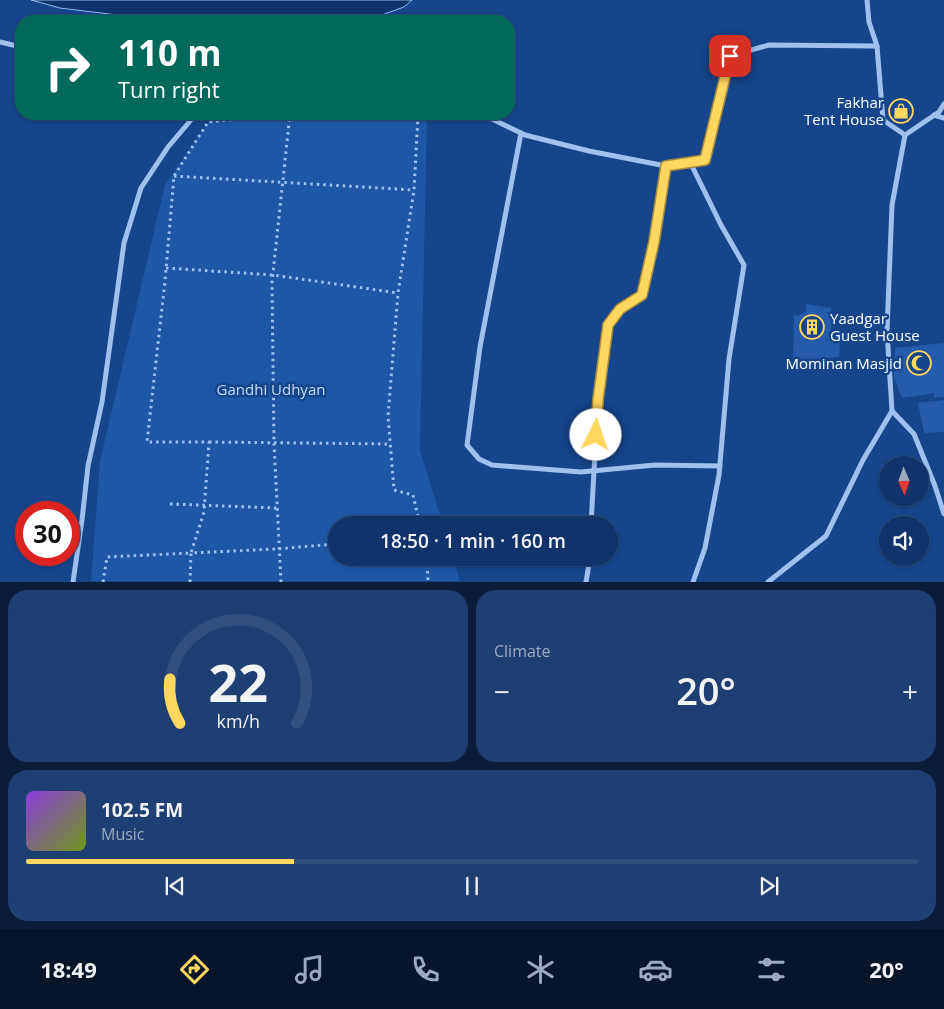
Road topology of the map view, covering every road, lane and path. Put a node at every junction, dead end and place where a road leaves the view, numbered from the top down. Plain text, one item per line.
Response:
1 (867, 0) edge
2 (0, 42) edge
3 (15, 46) edge
4 (877, 46) junction
5 (944, 104) edge
6 (934, 116) junction
7 (944, 118) edge
8 (191, 120) edge
9 (228, 120) edge
10 (288, 120) edge
11 (418, 120) edge
12 (494, 120) edge
13 (521, 133) junction
14 (905, 135) junction
15 (690, 162) junction
16 (666, 166) junction
17 (174, 176) junction
18 (414, 190) junction
19 (166, 268) junction
20 (272, 275) junction
21 (398, 293) junction
22 (892, 411) junction
23 (209, 442) junction
24 (390, 444) junction
25 (720, 466) junction
26 (594, 470) junction
27 (170, 504) dead end
28 (204, 506) junction
29 (278, 508) junction
30 (944, 514) edge
31 (418, 516) edge
32 (592, 516) edge
33 (328, 545) edge
34 (192, 553) junction
35 (427, 566) edge
36 (589, 566) edge
37 (73, 582) edge
38 (103, 582) edge
39 (190, 582) edge
40 (281, 582) edge
41 (428, 582) edge
42 (586, 582) edge
43 (692, 582) edge
44 (768, 582) edge

1 - 4 street
2 - 3 street
4 - 14 street
4 - 15 street
5 - 6 street
6 - 7 street
6 - 14 street
8 - 37 street
9 - 17 path
10 - 20 path
11 - 18 path
12 - 13 street
13 - 16 street
13 - 26 street
14 - 22 street
15 - 16 street
15 - 25 street
16 - 26 street
17 - 18 path
17 - 19 path
18 - 21 path
19 - 20 path
19 - 23 path
20 - 21 path
20 - 29 path
21 - 24 path
22 - 30 street
22 - 44 street
23 - 24 path
23 - 28 path
24 - 31 path
25 - 26 street
25 - 43 street
26 - 32 street
27 - 28 path
28 - 29 path
28 - 34 path
29 - 40 path
33 - 34 path
34 - 38 path
34 - 39 path
35 - 41 path
36 - 42 street

